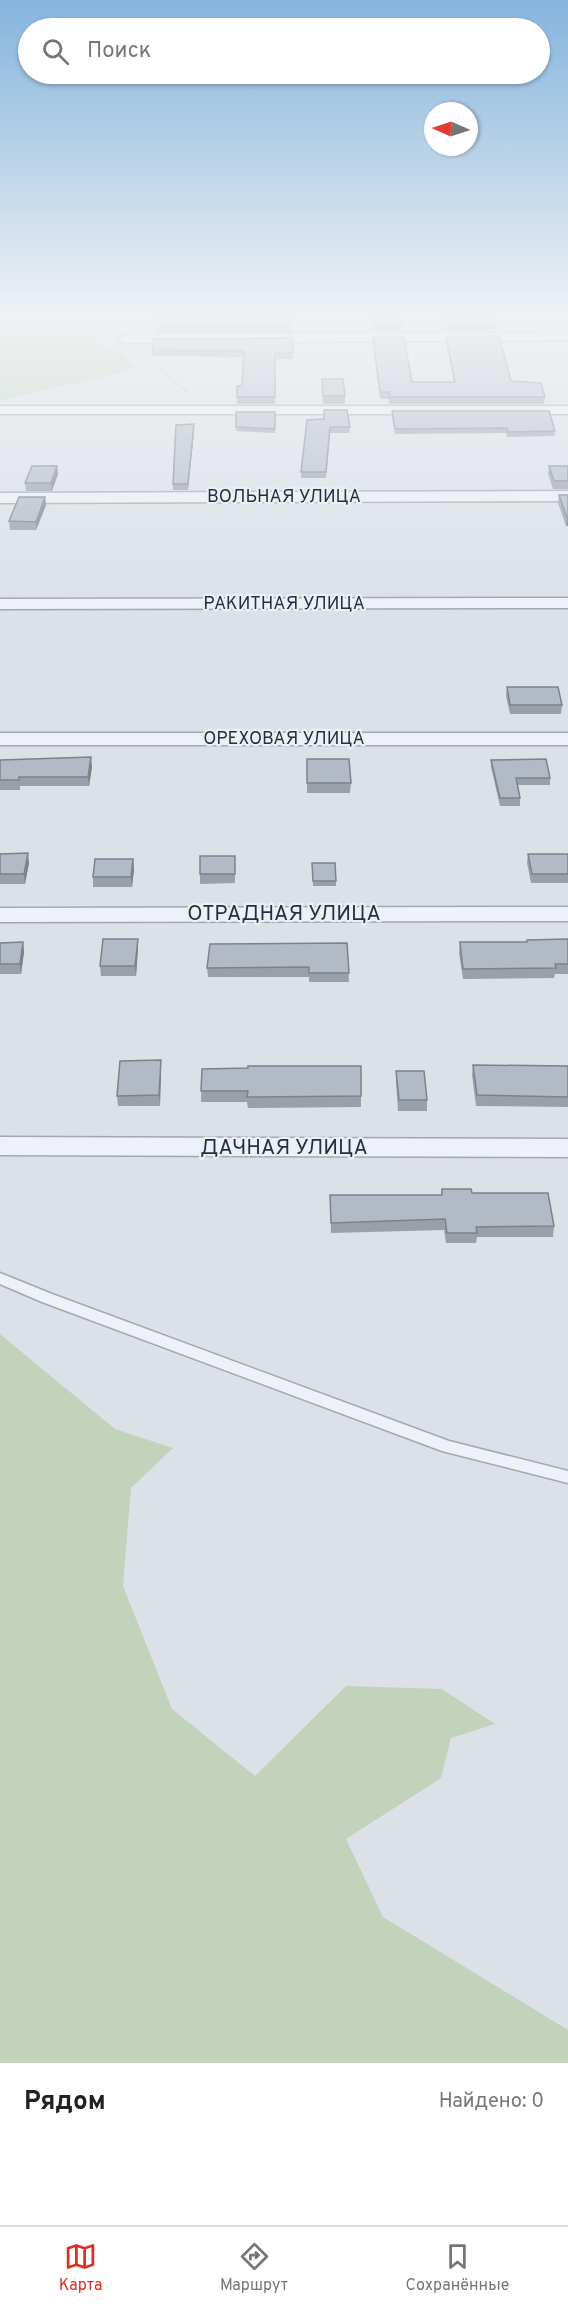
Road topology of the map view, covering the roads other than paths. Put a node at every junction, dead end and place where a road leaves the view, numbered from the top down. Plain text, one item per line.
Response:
1 (568, 496) edge
2 (0, 498) edge
3 (568, 603) edge
4 (0, 604) edge
5 (0, 739) edge
6 (568, 739) edge
7 (568, 914) edge
8 (0, 915) edge
9 (0, 1146) edge
10 (568, 1148) edge
11 (0, 1278) edge
12 (568, 1477) edge

1 - 2 street, ВОЛЬНАЯ УЛИЦА
3 - 4 street, РАКИТНАЯ УЛИЦА
5 - 6 street, ОРЕХОВАЯ УЛИЦА
7 - 8 street, ОТРАДНАЯ УЛИЦА
9 - 10 street, ДАЧНАЯ УЛИЦА
11 - 12 lane

